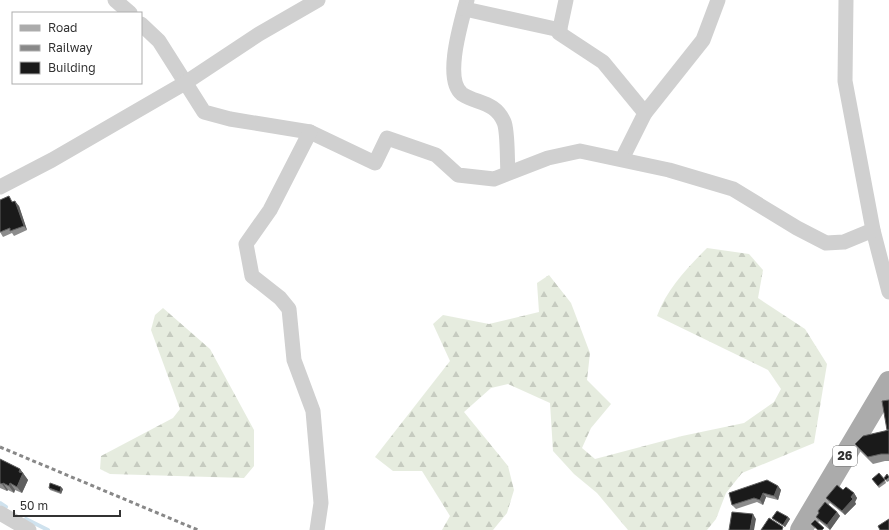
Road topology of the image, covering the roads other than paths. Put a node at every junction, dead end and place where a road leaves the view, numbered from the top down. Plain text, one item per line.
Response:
1 (115, 0) edge
2 (318, 0) edge
3 (566, 0) edge
4 (718, 0) edge
5 (846, 0) edge
6 (466, 4) edge
7 (129, 12) edge
8 (142, 25) edge
9 (560, 30) junction
10 (185, 83) junction
11 (645, 113) junction
12 (310, 132) junction
13 (622, 159) junction
14 (508, 173) junction
15 (0, 187) edge
16 (873, 230) junction
17 (889, 292) edge
18 (889, 382) edge
19 (0, 513) edge
20 (29, 530) edge
21 (317, 530) edge
22 (801, 530) edge

1 - 7 street
2 - 10 street
3 - 9 street
4 - 11 street
5 - 16 street
6 - 9 street
6 - 14 street
8 - 10 street
9 - 11 street
10 - 12 street
10 - 15 street
11 - 13 street
12 - 14 street
12 - 21 street
13 - 14 street
13 - 16 street
16 - 17 street
18 - 22 main road, 26
19 - 20 street

